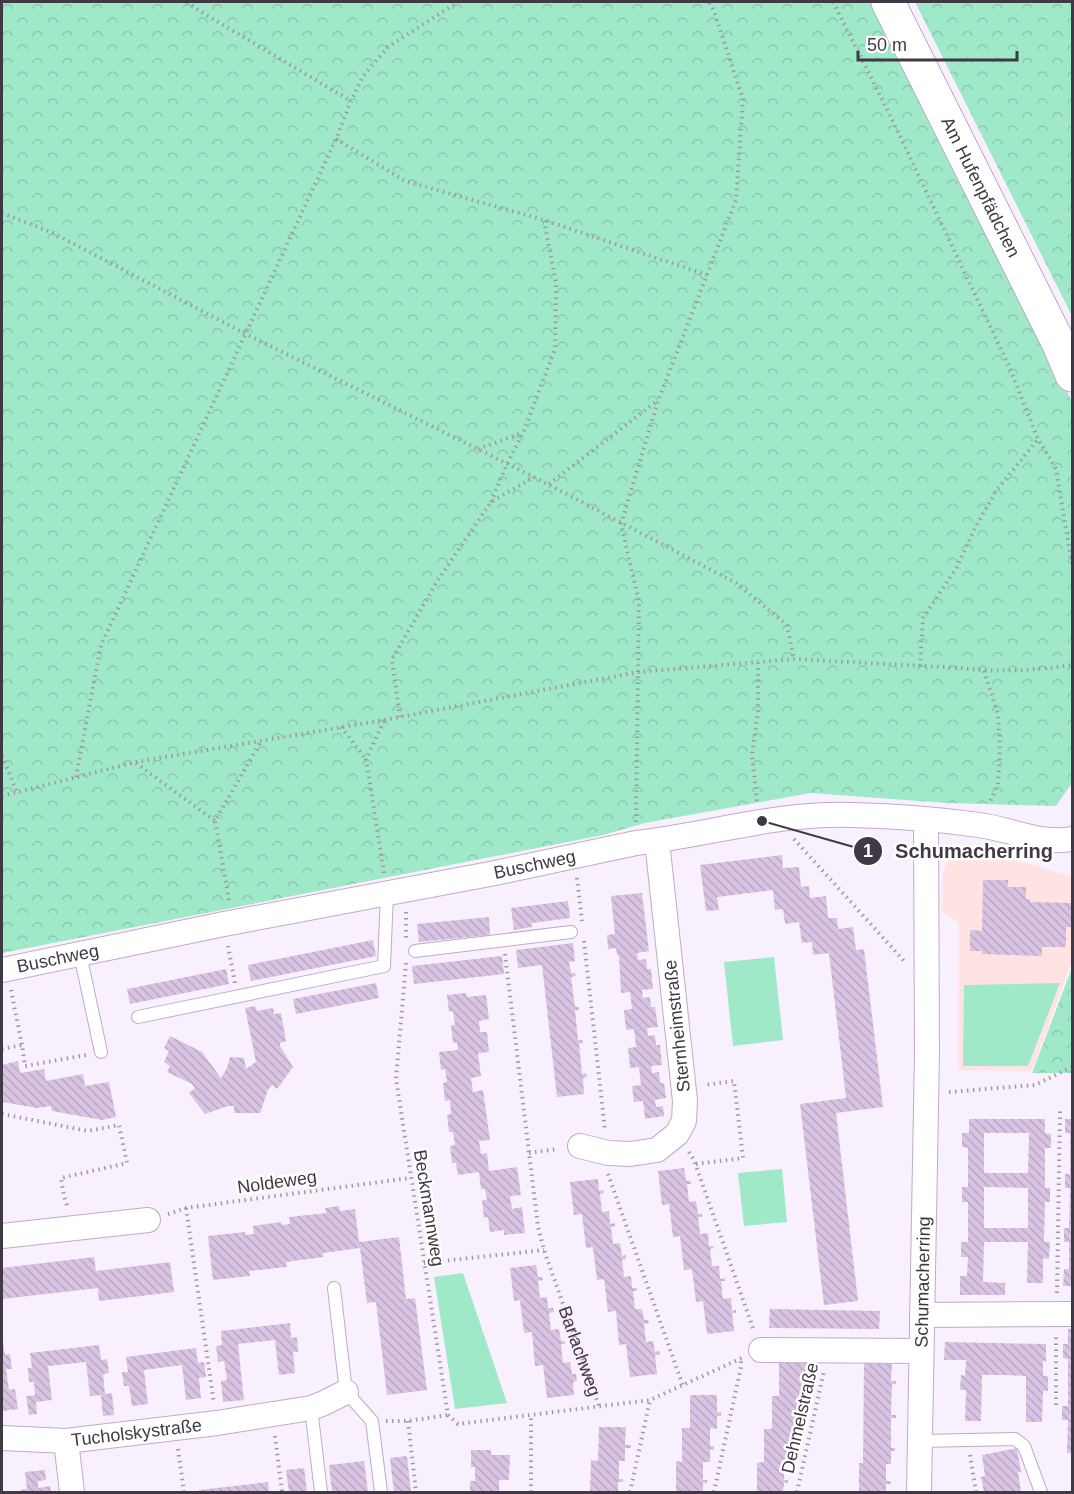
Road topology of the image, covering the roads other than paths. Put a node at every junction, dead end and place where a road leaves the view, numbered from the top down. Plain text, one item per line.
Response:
1 (888, 2) edge
2 (1072, 375) edge
3 (926, 820) junction
4 (1072, 839) edge
5 (646, 842) junction
6 (396, 892) junction
7 (571, 932) dead end
8 (409, 949) road end
9 (80, 954) junction
10 (4, 969) edge
11 (138, 1017) dead end
12 (101, 1052) road end
13 (596, 1150) road end
14 (148, 1220) road end
15 (2, 1236) edge
16 (334, 1288) dead end
17 (1065, 1314) edge
18 (922, 1315) junction
19 (921, 1351) junction
20 (751, 1354) road end
21 (346, 1392) junction
22 (311, 1408) junction
23 (2, 1438) edge
24 (66, 1441) junction
25 (920, 1441) junction
26 (72, 1492) edge
27 (321, 1492) edge
28 (381, 1492) edge
29 (919, 1492) edge
30 (1041, 1492) edge

1 - 2 street, Am Hufenpfädchen
3 - 4 street, Buschweg
3 - 5 street, Buschweg
3 - 18 street, Schumacherring
5 - 6 street, Buschweg
5 - 13 street, Sternheimstraße
6 - 9 street, Buschweg
6 - 11 lane
7 - 8 lane
9 - 10 street, Buschweg
9 - 12 lane
14 - 15 street
16 - 21 lane
17 - 18 street
18 - 19 street, Schumacherring
19 - 20 street
19 - 25 street, Schumacherring
21 - 22 street, Tucholskystraße
21 - 28 lane
22 - 24 street, Tucholskystraße
22 - 27 lane
23 - 24 street, Tucholskystraße
24 - 26 street
25 - 29 street, Schumacherring
25 - 30 lane

